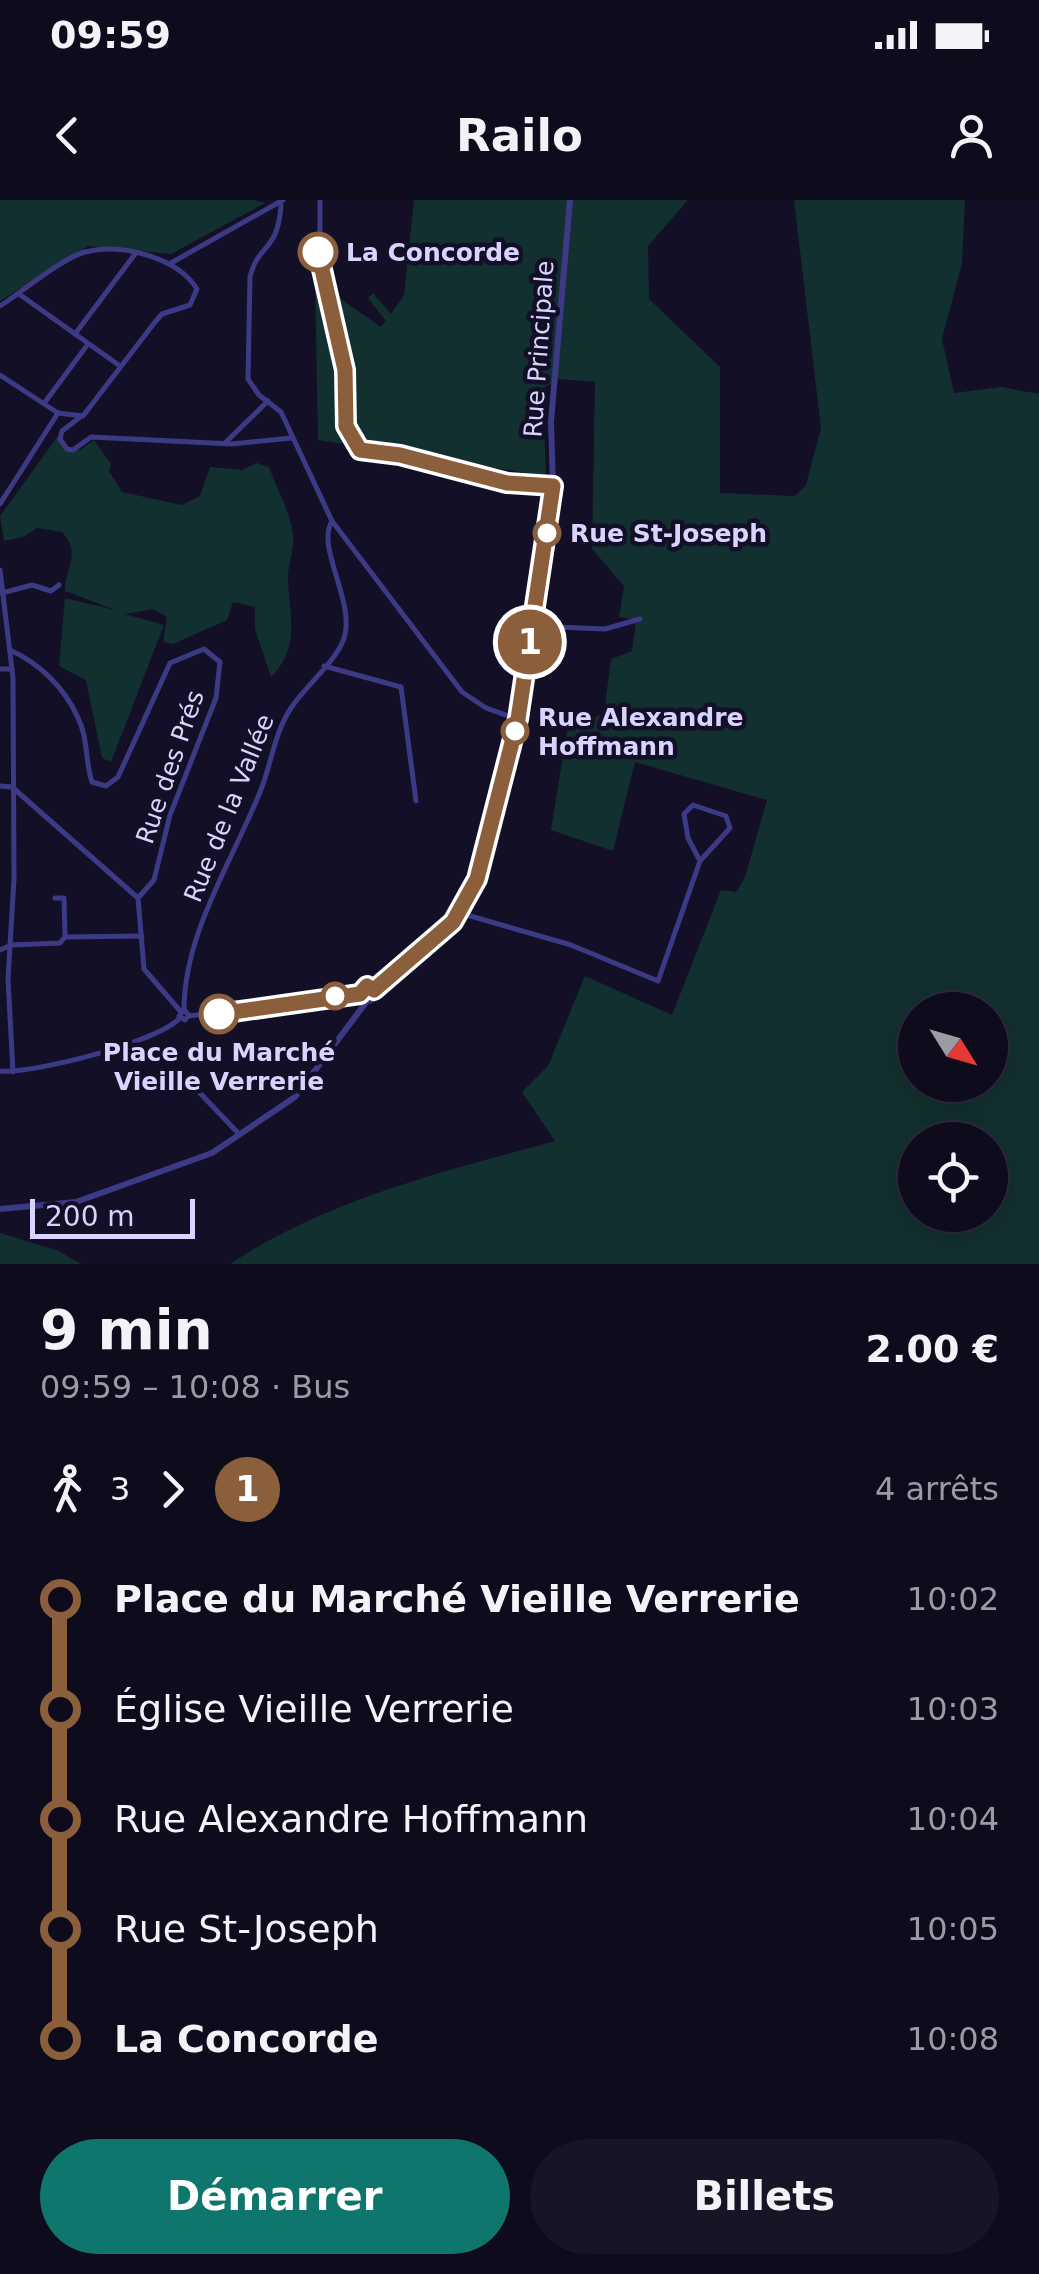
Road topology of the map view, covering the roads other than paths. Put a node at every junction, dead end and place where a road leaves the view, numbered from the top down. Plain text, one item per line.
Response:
1 (320, 200) edge
2 (570, 200) edge
3 (278, 202) edge
4 (136, 254) junction
5 (171, 263) junction
6 (19, 294) junction
7 (0, 306) edge
8 (75, 334) junction
9 (88, 343) junction
10 (120, 366) junction
11 (1, 378) edge
12 (268, 401) junction
13 (45, 402) junction
14 (58, 413) junction
15 (66, 416) junction
16 (81, 417) junction
17 (62, 432) junction
18 (291, 438) junction
19 (225, 443) junction
20 (553, 486) junction
21 (0, 504) edge
22 (332, 520) junction
23 (0, 570) edge
24 (59, 585) dead end
25 (2, 593) edge
26 (640, 619) dead end
27 (533, 626) junction
28 (10, 650) junction
29 (324, 666) junction
30 (0, 669) edge
31 (12, 669) junction
32 (518, 719) junction
33 (0, 786) edge
34 (12, 786) junction
35 (416, 801) dead end
36 (700, 861) junction
37 (55, 898) dead end
38 (138, 898) junction
39 (460, 913) junction
40 (142, 936) junction
41 (65, 938) junction
42 (11, 944) junction
43 (0, 950) edge
44 (374, 990) junction
45 (360, 994) junction
46 (367, 1001) junction
47 (184, 1014) junction
48 (0, 1071) edge
49 (13, 1072) junction
50 (198, 1090) dead end
51 (241, 1136) junction
52 (0, 1210) edge

1 - 20 street
2 - 20 street, Rue Principale
3 - 5 street
3 - 12 street
4 - 5 street
4 - 6 street
4 - 8 street
5 - 10 street
6 - 7 street
6 - 8 street
8 - 9 street
9 - 10 street
9 - 13 street
10 - 16 street
11 - 13 street
12 - 18 street
12 - 19 street
13 - 14 street
14 - 15 street
14 - 21 street
15 - 16 street
15 - 17 street
16 - 17 street
17 - 19 street
18 - 19 street
18 - 22 street
20 - 27 street, Rue Principale
22 - 29 street, Rue de la Vallée
22 - 32 street
23 - 25 street
24 - 25 street
25 - 28 street
26 - 27 street
27 - 32 street, Rue Principale
28 - 31 street
28 - 38 street, Rue des Prés
29 - 35 street
29 - 47 street, Rue de la Vallée
30 - 31 street
31 - 34 street
32 - 39 street, Rue Principale
33 - 34 street
34 - 38 street
34 - 42 street
36 - 36 street
36 - 39 street
37 - 41 street
38 - 40 street
39 - 44 street, Rue Principale
40 - 41 street
40 - 47 street
41 - 42 street
42 - 43 street
42 - 49 street
44 - 45 street
44 - 46 street
45 - 46 street
45 - 47 street
46 - 51 street
47 - 49 street
48 - 49 street
50 - 51 street
51 - 52 street

